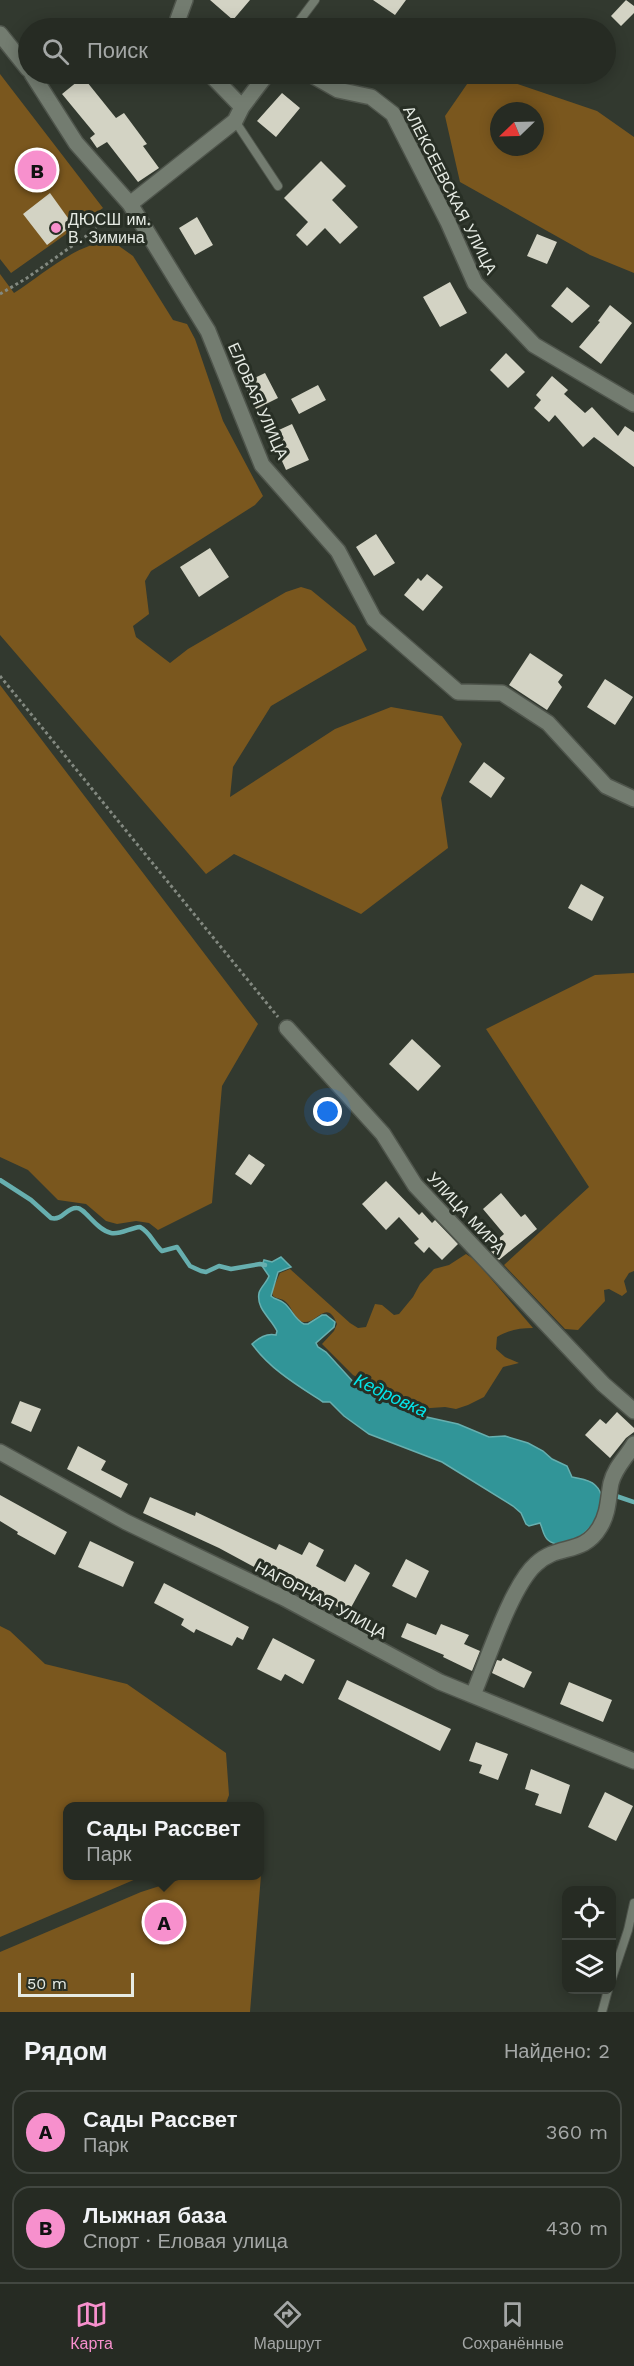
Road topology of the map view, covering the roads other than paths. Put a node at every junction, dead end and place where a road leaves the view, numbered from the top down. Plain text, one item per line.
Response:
1 (185, 0) edge
2 (315, 0) edge
3 (179, 18) edge
4 (302, 18) edge
5 (0, 34) edge
6 (18, 56) edge
7 (38, 84) edge
8 (217, 84) edge
9 (260, 84) edge
10 (328, 84) edge
11 (238, 114) junction
12 (278, 186) dead end
13 (130, 204) junction
14 (634, 404) edge
15 (634, 800) edge
16 (287, 1028) road end
17 (634, 1411) edge
18 (634, 1444) edge
19 (0, 1452) edge
20 (473, 1695) junction
21 (634, 1761) edge
22 (634, 1903) edge
23 (616, 1965) edge
24 (607, 1994) edge
25 (602, 2012) edge

1 - 3 street
2 - 4 lane
5 - 6 street
7 - 13 street, ЕЛОВАЯ УЛИЦА
8 - 11 street
9 - 11 street
10 - 14 street, АЛЕКСЕЕВСКАЯ УЛИЦА
11 - 12 lane
11 - 13 street
13 - 15 street, ЕЛОВАЯ УЛИЦА
16 - 17 street, УЛИЦА МИРА
18 - 20 street
19 - 20 street, НАГОРНАЯ УЛИЦА
20 - 21 street, НАГОРНАЯ УЛИЦА
22 - 23 lane
24 - 25 lane

